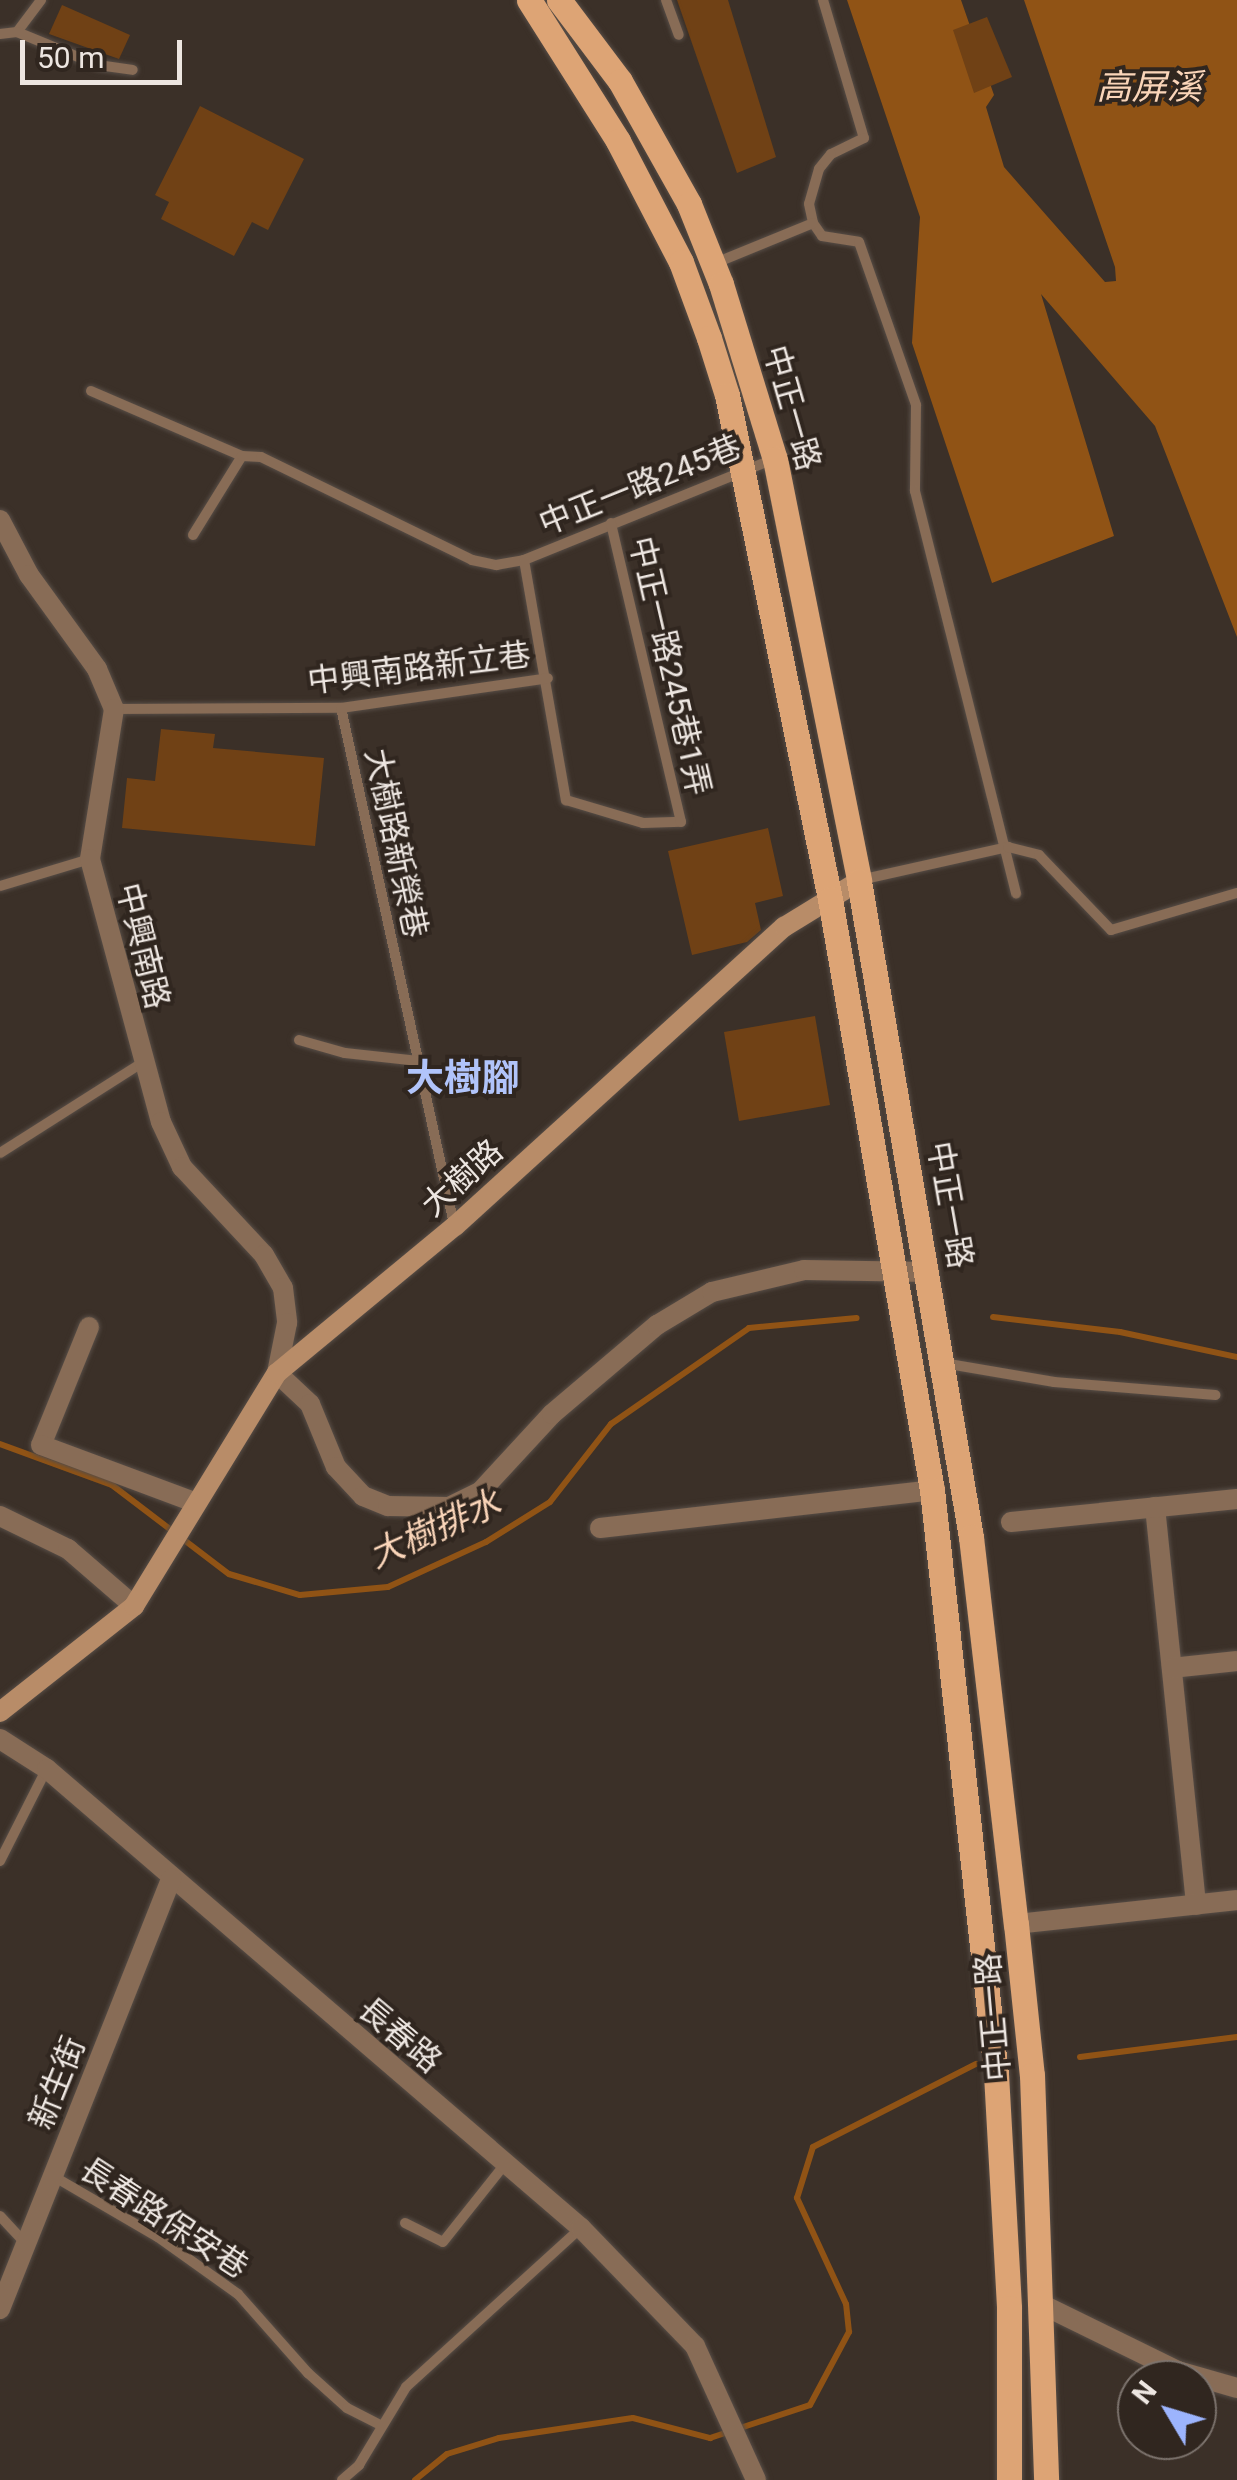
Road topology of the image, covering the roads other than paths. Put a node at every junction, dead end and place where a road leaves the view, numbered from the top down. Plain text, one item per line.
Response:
1 (41, 0) edge
2 (530, 0) edge
3 (559, 0) edge
4 (666, 0) edge
5 (823, 0) edge
6 (17, 32) junction
7 (0, 34) edge
8 (678, 34) dead end
9 (134, 70) dead end
10 (812, 222) junction
11 (713, 264) junction
12 (91, 391) dead end
13 (242, 456) junction
14 (775, 458) junction
15 (740, 468) junction
16 (0, 520) edge
17 (611, 523) junction
18 (193, 535) dead end
19 (524, 560) junction
20 (548, 678) junction
21 (341, 708) junction
22 (114, 709) junction
23 (1008, 847) junction
24 (90, 859) junction
25 (859, 880) junction
26 (0, 886) edge
27 (1237, 893) edge
28 (1016, 894) dead end
29 (830, 899) junction
30 (298, 1040) dead end
31 (418, 1061) junction
32 (140, 1064) junction
33 (0, 1153) edge
34 (455, 1226) junction
35 (929, 1272) junction
36 (894, 1273) junction
37 (89, 1327) dead end
38 (942, 1363) junction
39 (277, 1374) junction
40 (1215, 1395) dead end
41 (932, 1490) junction
42 (1237, 1499) edge
43 (1155, 1507) junction
44 (190, 1508) junction
45 (0, 1516) edge
46 (1011, 1522) dead end
47 (600, 1528) dead end
48 (134, 1606) junction
49 (1237, 1661) edge
50 (1172, 1668) junction
51 (0, 1712) edge
52 (0, 1740) edge
53 (46, 1769) junction
54 (0, 1861) edge
55 (171, 1879) junction
56 (1237, 1900) edge
57 (1196, 1905) junction
58 (1016, 1924) junction
59 (505, 2164) junction
60 (52, 2176) junction
61 (0, 2216) edge
62 (405, 2223) dead end
63 (581, 2228) junction
64 (26, 2244) junction
65 (1043, 2305) junction
66 (0, 2310) edge
67 (1237, 2388) edge
68 (378, 2424) junction
69 (746, 2471) edge
70 (342, 2480) edge
71 (1009, 2480) edge
72 (1046, 2480) edge

1 - 6 lane
2 - 15 main road, 中正一路
3 - 11 main road, 中正一路
4 - 8 lane
5 - 10 lane
6 - 7 lane
6 - 9 lane
10 - 11 lane
10 - 23 lane
11 - 14 main road, 中正一路
12 - 13 lane
13 - 18 lane
13 - 19 lane
14 - 15 lane, 中正一路245巷
14 - 25 main road, 中正一路
15 - 17 lane, 中正一路245巷
15 - 29 main road, 中正一路
16 - 22 street
17 - 19 lane, 中正一路245巷
17 - 20 lane, 中正一路245巷1弄
19 - 20 lane
20 - 21 lane, 中興南路新立巷
21 - 22 lane, 中興南路新立巷
21 - 31 lane, 大樹路新榮巷
22 - 24 street, 中興南路
23 - 25 lane
23 - 27 lane
23 - 28 lane
24 - 26 lane
24 - 32 street, 中興南路
25 - 29 street, 大樹路
25 - 35 main road, 中正一路
29 - 34 street, 大樹路
29 - 36 main road, 中正一路
30 - 31 lane
31 - 34 lane, 大樹路新榮巷
32 - 33 lane
32 - 39 street, 中興南路
34 - 39 street, 大樹路
35 - 36 street
35 - 38 main road, 中正一路
36 - 39 street
36 - 41 main road, 中正一路
37 - 44 street
38 - 40 lane
38 - 58 main road, 中正一路
39 - 44 street, 大樹路
41 - 47 street
41 - 71 main road, 中正一路
42 - 43 street
43 - 46 street
43 - 50 street
44 - 48 street, 大樹路
45 - 48 street
48 - 51 street
49 - 50 street
50 - 57 street
52 - 53 street, 長春路
53 - 54 lane
53 - 55 street, 長春路
55 - 59 street, 長春路
55 - 60 street, 新生街
56 - 57 street
57 - 58 street
58 - 65 main road, 中正一路
59 - 62 lane
59 - 63 street, 長春路
60 - 64 street, 新生街
60 - 68 lane, 長春路保安巷
61 - 64 lane
63 - 68 lane
63 - 69 street, 長春路
64 - 66 street, 新生街
65 - 67 street
65 - 72 main road, 中正一路
68 - 70 lane

